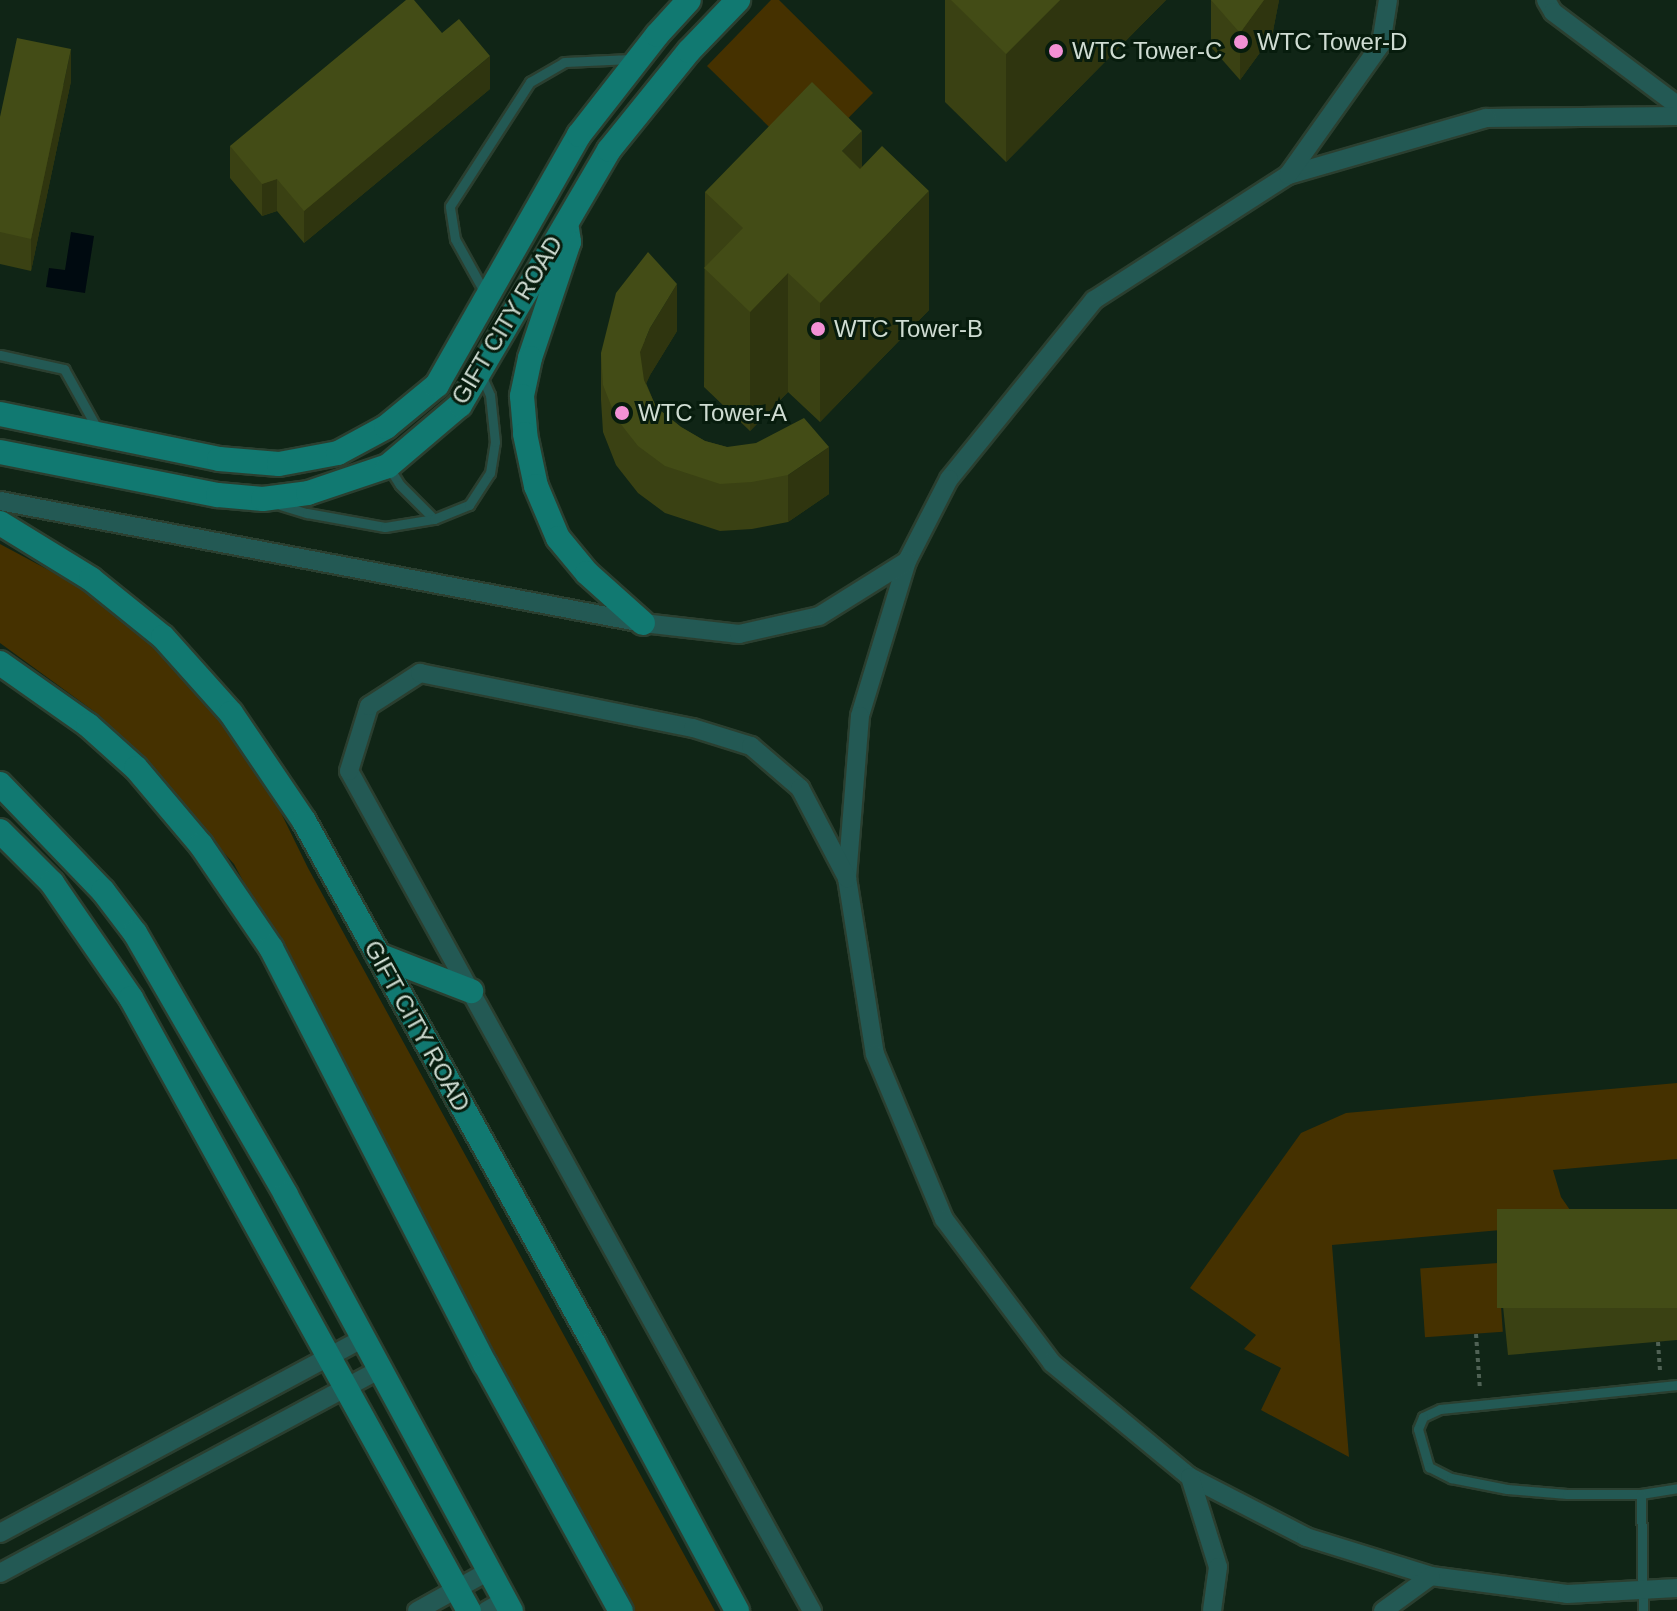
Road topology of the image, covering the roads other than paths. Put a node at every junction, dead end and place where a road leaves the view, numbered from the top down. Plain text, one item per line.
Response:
1 (689, 0) edge
2 (738, 0) edge
3 (1381, 0) edge
4 (1388, 0) edge
5 (1546, 0) edge
6 (1385, 21) junction
7 (639, 59) junction
8 (1677, 105) edge
9 (1677, 116) edge
10 (1288, 175) junction
11 (566, 219) junction
12 (488, 298) junction
13 (0, 355) edge
14 (479, 372) junction
15 (0, 414) edge
16 (100, 434) junction
17 (0, 452) edge
18 (388, 466) junction
19 (263, 499) junction
20 (0, 501) edge
21 (434, 519) junction
22 (0, 523) edge
23 (907, 561) junction
24 (643, 623) junction
25 (0, 663) edge
26 (0, 784) edge
27 (0, 831) edge
28 (847, 878) junction
29 (378, 955) junction
30 (471, 991) junction
31 (363, 1338) junction
32 (328, 1356) junction
33 (380, 1369) junction
34 (1677, 1385) edge
35 (346, 1387) junction
36 (1190, 1477) junction
37 (1677, 1488) edge
38 (446, 1492) junction
39 (1641, 1494) junction
40 (414, 1511) junction
41 (0, 1533) edge
42 (489, 1571) junction
43 (0, 1573) edge
44 (1431, 1576) junction
45 (1677, 1588) edge
46 (457, 1589) junction
47 (1642, 1589) junction
48 (500, 1607) edge
49 (417, 1611) edge
50 (469, 1611) edge
51 (621, 1611) edge
52 (737, 1611) edge
53 (812, 1611) edge
54 (1212, 1611) edge
55 (1383, 1611) edge
56 (1643, 1611) edge

1 - 7 street, GIFT CITY ROAD
2 - 11 street, GIFT CITY ROAD
3 - 6 street
4 - 6 street
5 - 8 street
6 - 10 street
7 - 12 street, GIFT CITY ROAD
7 - 12 lane
9 - 10 street
10 - 23 street
11 - 14 street, GIFT CITY ROAD
11 - 24 street
12 - 16 street, GIFT CITY ROAD
13 - 16 lane
14 - 18 street, GIFT CITY ROAD
14 - 21 lane
15 - 16 street, GIFT CITY ROAD
17 - 19 street, GIFT CITY ROAD
18 - 19 street, GIFT CITY ROAD
18 - 21 lane
19 - 21 lane
20 - 24 street
22 - 29 street, GIFT CITY ROAD
23 - 24 street
23 - 28 street
25 - 51 street
26 - 31 street
27 - 32 street
28 - 30 street
28 - 36 street
29 - 30 street
29 - 52 street, GIFT CITY ROAD
30 - 53 street
31 - 32 street
31 - 33 street
32 - 35 street
32 - 41 street
33 - 35 street
33 - 38 street
34 - 39 lane
35 - 40 street
35 - 43 street
36 - 44 street
36 - 54 street
37 - 39 lane
38 - 40 street
38 - 42 street
39 - 47 lane
40 - 46 street
42 - 46 street
42 - 48 street
44 - 47 street
44 - 55 street
45 - 47 street
46 - 49 street
46 - 50 street
47 - 56 lane

